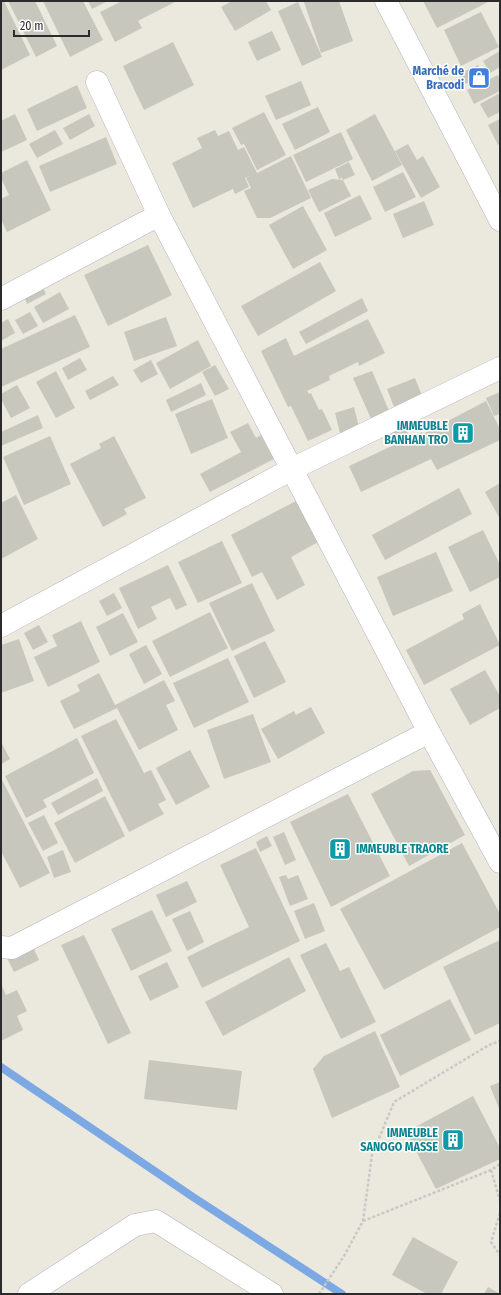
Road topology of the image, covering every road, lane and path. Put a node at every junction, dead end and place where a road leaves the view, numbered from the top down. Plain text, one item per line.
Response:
1 (386, 1) edge
2 (97, 82) dead end
3 (159, 215) junction
4 (500, 220) edge
5 (1, 299) edge
6 (500, 368) edge
7 (292, 470) junction
8 (1, 626) edge
9 (429, 732) junction
10 (500, 862) edge
11 (1, 947) edge
12 (500, 1041) edge
13 (500, 1164) edge
14 (491, 1170) junction
15 (500, 1201) edge
16 (500, 1213) edge
17 (363, 1221) junction
18 (500, 1254) edge
19 (267, 1293) edge
20 (29, 1294) edge
21 (319, 1294) edge

1 - 4 street
2 - 3 street
3 - 5 street
3 - 7 street
6 - 7 street
7 - 8 street
7 - 9 street
9 - 10 street
9 - 11 street
12 - 17 path
13 - 14 path
14 - 15 path
14 - 17 path
16 - 18 path
17 - 21 path
19 - 20 street

